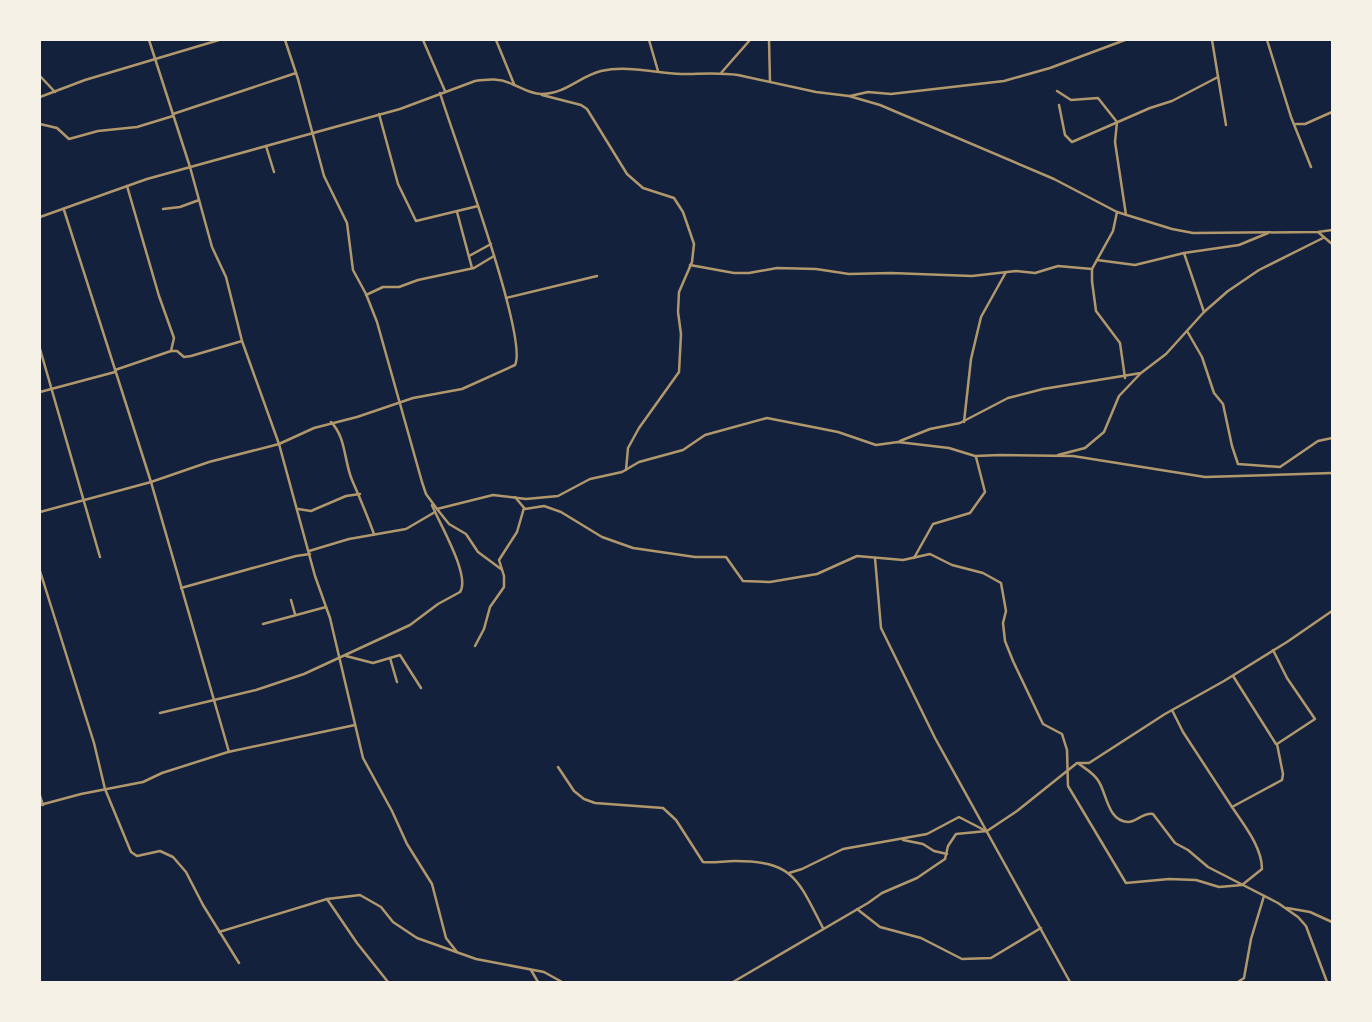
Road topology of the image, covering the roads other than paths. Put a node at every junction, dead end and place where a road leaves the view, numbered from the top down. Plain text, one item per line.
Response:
1 (149, 40) edge
2 (217, 40) edge
3 (285, 40) edge
4 (422, 40) edge
5 (496, 40) edge
6 (649, 40) edge
7 (750, 40) edge
8 (769, 40) edge
9 (1125, 40) edge
10 (1212, 40) edge
11 (1267, 40) edge
12 (155, 60) junction
13 (658, 71) junction
14 (296, 73) junction
15 (721, 73) junction
16 (40, 76) edge
17 (1218, 77) junction
18 (770, 82) junction
19 (514, 84) junction
20 (445, 91) junction
21 (1057, 91) dead end
22 (55, 92) junction
23 (440, 93) junction
24 (541, 94) junction
25 (849, 96) junction
26 (40, 97) edge
27 (1060, 105) dead end
28 (1332, 112) edge
29 (379, 114) junction
30 (173, 115) junction
31 (1117, 122) junction
32 (40, 124) edge
33 (1296, 124) dead end
34 (1226, 125) dead end
35 (314, 132) junction
36 (266, 146) junction
37 (190, 167) junction
38 (1311, 167) dead end
39 (274, 172) dead end
40 (127, 186) junction
41 (199, 200) junction
42 (478, 206) junction
43 (163, 209) dead end
44 (64, 210) junction
45 (457, 212) junction
46 (1117, 212) junction
47 (1126, 215) junction
48 (40, 217) edge
49 (1332, 230) edge
50 (1271, 232) junction
51 (1318, 232) junction
52 (1323, 238) junction
53 (491, 244) junction
54 (1332, 244) edge
55 (1184, 253) junction
56 (469, 256) junction
57 (494, 256) junction
58 (1097, 260) junction
59 (690, 265) junction
60 (472, 268) junction
61 (1092, 269) junction
62 (1006, 272) junction
63 (597, 276) dead end
64 (366, 295) junction
65 (506, 298) junction
66 (1204, 312) junction
67 (1186, 331) junction
68 (242, 340) junction
69 (40, 349) edge
70 (171, 351) junction
71 (115, 371) junction
72 (1141, 373) junction
73 (1125, 378) junction
74 (51, 390) junction
75 (40, 392) edge
76 (400, 402) junction
77 (331, 422) junction
78 (964, 422) junction
79 (1332, 438) edge
80 (898, 442) junction
81 (279, 444) junction
82 (1054, 455) junction
83 (975, 456) junction
84 (626, 470) junction
85 (1332, 473) edge
86 (151, 482) junction
87 (360, 494) junction
88 (515, 497) junction
89 (83, 500) junction
90 (432, 504) junction
91 (524, 508) junction
92 (298, 509) junction
93 (437, 509) junction
94 (40, 512) edge
95 (435, 512) junction
96 (374, 534) junction
97 (310, 553) junction
98 (100, 557) dead end
99 (875, 558) junction
100 (913, 559) junction
101 (501, 569) junction
102 (40, 571) edge
103 (181, 588) junction
104 (291, 600) dead end
105 (326, 606) junction
106 (1332, 611) edge
107 (295, 614) junction
108 (262, 624) dead end
109 (475, 646) dead end
110 (1273, 650) junction
111 (344, 656) junction
112 (390, 658) junction
113 (340, 659) junction
114 (1232, 676) junction
115 (397, 682) dead end
116 (421, 688) dead end
117 (215, 699) junction
118 (1172, 710) junction
119 (160, 713) dead end
120 (355, 725) junction
121 (1277, 744) junction
122 (229, 752) junction
123 (1078, 763) junction
124 (558, 767) dead end
125 (1068, 771) junction
126 (105, 788) junction
127 (40, 796) edge
128 (41, 805) edge
129 (1232, 807) junction
130 (987, 831) junction
131 (901, 840) junction
132 (947, 854) junction
133 (789, 873) junction
134 (1242, 885) junction
135 (1264, 896) junction
136 (327, 899) junction
137 (1286, 908) junction
138 (857, 909) junction
139 (1332, 922) edge
140 (823, 928) junction
141 (1041, 928) junction
142 (218, 932) junction
143 (457, 952) junction
144 (239, 963) dead end
145 (531, 969) junction
146 (388, 982) edge
147 (538, 982) edge
148 (562, 982) edge
149 (733, 982) edge
150 (1070, 982) edge
151 (1238, 982) edge
152 (1327, 982) edge

1 - 12 street
2 - 12 street
3 - 14 street
4 - 20 street
5 - 19 street
6 - 13 street
7 - 15 street
8 - 18 street
9 - 25 street
10 - 17 street
11 - 38 street
12 - 22 street
12 - 30 street
13 - 15 street
13 - 24 street
14 - 30 street
14 - 35 street
15 - 18 street
16 - 22 street
17 - 31 street
17 - 34 street
18 - 25 street
19 - 20 street
19 - 24 street
20 - 23 street
21 - 31 street
22 - 26 street
23 - 29 street
23 - 42 street
24 - 59 street
25 - 46 street
27 - 31 street
28 - 33 street
29 - 35 street
29 - 45 street
30 - 32 street
30 - 37 street
31 - 47 street
35 - 36 street
35 - 64 street
36 - 37 street
36 - 39 street
37 - 40 street
37 - 41 street
40 - 44 street
40 - 70 street
41 - 43 street
41 - 68 street
42 - 45 street
42 - 53 street
44 - 48 street
44 - 71 street
45 - 56 street
46 - 47 street
46 - 58 street
47 - 50 street
49 - 51 street
50 - 51 street
50 - 55 street
51 - 52 street
52 - 54 street
52 - 66 street
53 - 56 street
53 - 57 street
55 - 58 street
55 - 66 street
56 - 60 street
57 - 60 street
57 - 65 street
58 - 61 street
59 - 62 street
59 - 84 street
60 - 64 street
61 - 62 street
61 - 73 street
62 - 78 street
63 - 65 street
64 - 76 street
65 - 76 street
66 - 67 street
67 - 72 street
67 - 79 street
68 - 70 street
68 - 81 street
69 - 74 street
70 - 71 street
71 - 74 street
71 - 86 street
72 - 73 street
72 - 82 street
73 - 78 street
74 - 75 street
74 - 89 street
76 - 77 street
76 - 90 street
77 - 81 street
77 - 87 street
78 - 80 street
80 - 83 street
80 - 84 street
81 - 86 street
81 - 92 street
82 - 83 street
82 - 85 street
83 - 100 street
84 - 88 street
86 - 89 street
86 - 103 street
87 - 92 street
87 - 96 street
88 - 91 street
88 - 93 street
89 - 94 street
89 - 98 street
90 - 93 street
90 - 95 street
91 - 99 street
91 - 101 street
92 - 97 street
93 - 101 street
95 - 96 street
95 - 111 street
96 - 97 street
97 - 103 street
97 - 105 street
99 - 100 street
99 - 130 street
100 - 125 street
101 - 109 street
102 - 126 street
103 - 117 street
104 - 107 street
105 - 107 street
105 - 113 street
106 - 110 street
107 - 108 street
110 - 114 street
110 - 121 street
111 - 112 street
111 - 113 street
112 - 115 street
112 - 116 street
113 - 117 street
113 - 120 street
114 - 118 street
114 - 121 street
117 - 119 street
117 - 122 street
118 - 123 street
118 - 129 street
120 - 122 street
120 - 143 street
121 - 129 street
122 - 126 street
123 - 125 street
123 - 134 street
124 - 133 street
125 - 130 street
125 - 134 street
126 - 128 street
126 - 142 street
127 - 128 street
129 - 134 street
130 - 131 street
130 - 132 street
130 - 141 street
131 - 132 street
131 - 133 street
132 - 138 street
133 - 140 street
134 - 135 street
135 - 137 street
135 - 151 street
136 - 142 street
136 - 143 street
136 - 146 street
137 - 139 street
137 - 152 street
138 - 140 street
138 - 141 street
140 - 149 street
141 - 150 street
142 - 144 street
143 - 145 street
145 - 147 street
145 - 148 street

